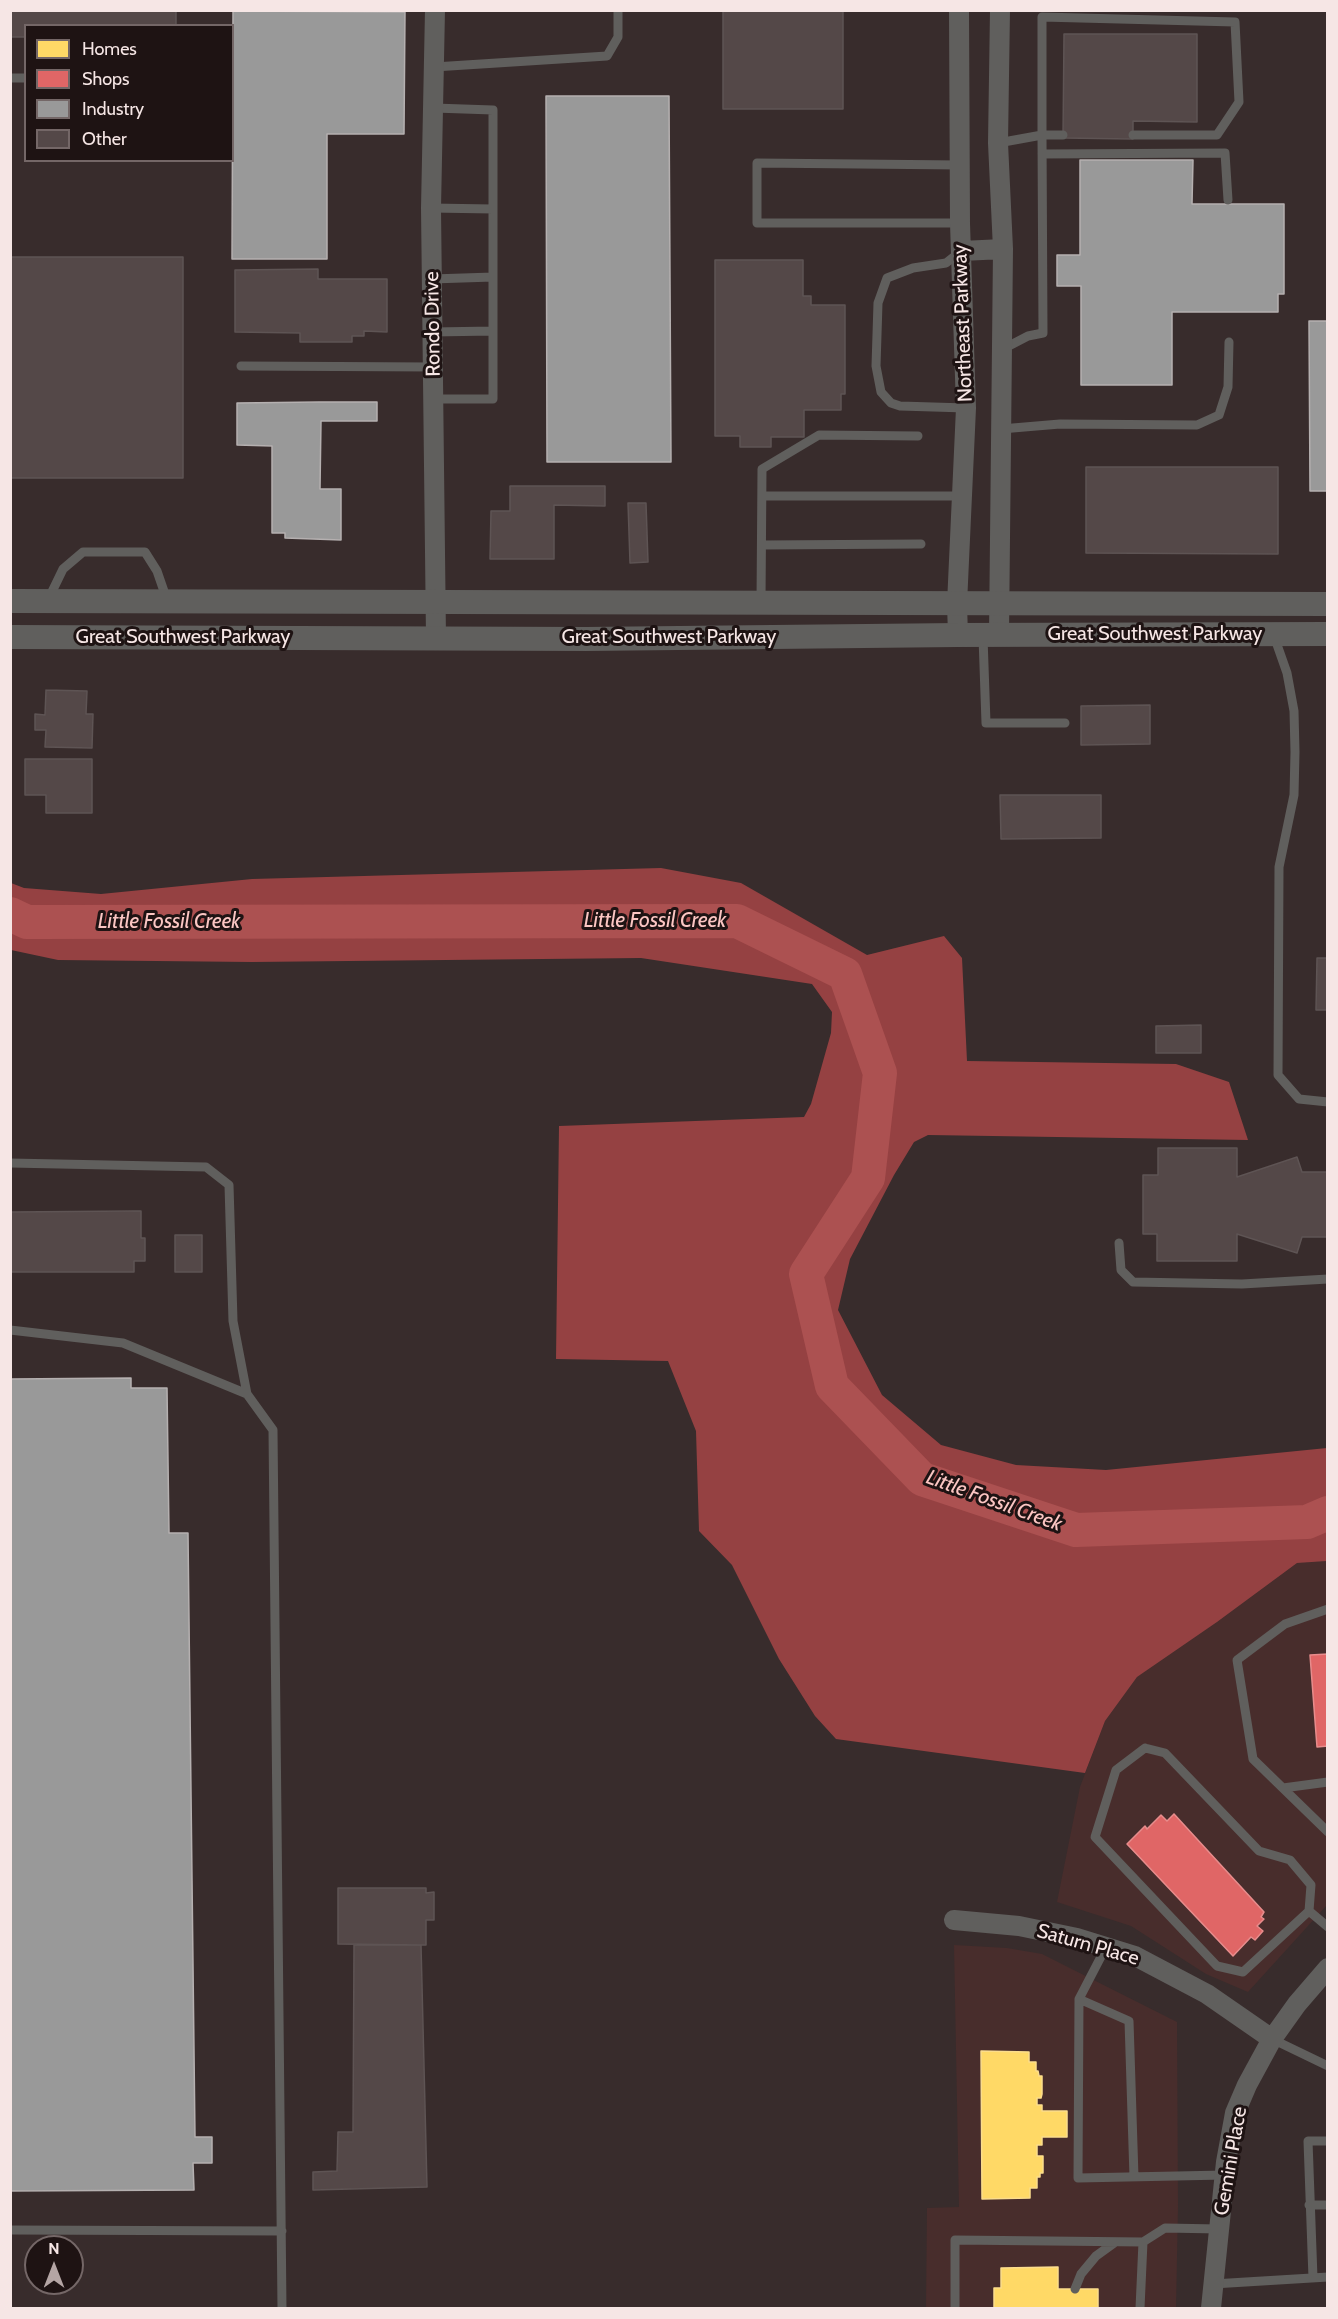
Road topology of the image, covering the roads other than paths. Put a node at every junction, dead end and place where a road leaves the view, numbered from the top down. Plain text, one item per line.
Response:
1 (435, 10) edge
2 (618, 10) edge
3 (958, 10) edge
4 (1000, 10) edge
5 (434, 67) junction
6 (434, 108) junction
7 (1042, 135) junction
8 (1063, 135) dead end
9 (1133, 135) dead end
10 (998, 143) junction
11 (1042, 154) junction
12 (960, 165) junction
13 (1228, 200) dead end
14 (431, 208) junction
15 (493, 209) junction
16 (960, 223) junction
17 (1003, 249) junction
18 (962, 251) junction
19 (493, 277) junction
20 (432, 279) junction
21 (493, 331) junction
22 (433, 332) junction
23 (1229, 342) dead end
24 (1002, 349) junction
25 (241, 366) dead end
26 (433, 367) junction
27 (433, 399) junction
28 (966, 408) junction
29 (1001, 429) junction
30 (918, 436) dead end
31 (762, 495) junction
32 (963, 495) junction
33 (921, 544) dead end
34 (762, 545) junction
35 (10, 601) edge
36 (47, 602) junction
37 (168, 602) junction
38 (435, 602) junction
39 (761, 603) junction
40 (957, 604) junction
41 (998, 604) junction
42 (1328, 604) edge
43 (1274, 634) junction
44 (1328, 634) edge
45 (958, 635) junction
46 (991, 635) junction
47 (10, 637) edge
48 (436, 638) junction
49 (1065, 723) dead end
50 (1328, 1102) edge
51 (10, 1163) edge
52 (1119, 1243) dead end
53 (1328, 1279) edge
54 (10, 1330) edge
55 (247, 1394) junction
56 (1328, 1609) edge
57 (1328, 1782) edge
58 (1283, 1788) junction
59 (1328, 1832) edge
60 (1310, 1911) junction
61 (954, 1920) dead end
62 (1328, 1927) edge
63 (1106, 1947) junction
64 (1328, 1968) edge
65 (1079, 1999) junction
66 (1272, 2039) junction
67 (1328, 2067) edge
68 (1328, 2141) edge
69 (1225, 2175) junction
70 (1134, 2177) junction
71 (1310, 2205) junction
72 (1328, 2205) edge
73 (1219, 2229) junction
74 (10, 2230) edge
75 (282, 2231) junction
76 (1143, 2242) junction
77 (1114, 2243) junction
78 (1328, 2277) edge
79 (1313, 2278) junction
80 (1213, 2284) junction
81 (1075, 2289) dead end
82 (282, 2308) edge
83 (956, 2308) edge
84 (1140, 2308) edge
85 (1210, 2308) edge

1 - 5 street, Rondo Drive
2 - 5 lane
3 - 12 street, Northeast Parkway
4 - 10 street, Northeast Parkway
5 - 6 street, Rondo Drive
6 - 14 street, Rondo Drive
6 - 15 lane
7 - 8 lane
7 - 9 lane
7 - 10 lane
7 - 11 lane
10 - 17 street, Northeast Parkway
11 - 13 lane
11 - 24 lane
12 - 16 street, Northeast Parkway
12 - 16 lane
14 - 15 lane
14 - 20 street, Rondo Drive
15 - 19 lane
16 - 18 street, Northeast Parkway
17 - 18 street
17 - 24 street, Northeast Parkway
18 - 28 street, Northeast Parkway
18 - 28 lane
19 - 20 lane
19 - 21 lane
20 - 22 street, Rondo Drive
21 - 22 lane
21 - 27 lane
22 - 26 street, Rondo Drive
23 - 29 lane
24 - 29 street, Northeast Parkway
25 - 26 lane
26 - 27 street, Rondo Drive
27 - 38 street, Rondo Drive
28 - 32 street, Northeast Parkway
29 - 41 street, Northeast Parkway
30 - 31 lane
31 - 32 lane
31 - 34 lane
32 - 40 street, Northeast Parkway
33 - 34 lane
34 - 39 lane
35 - 36 street, Great Southwest Parkway
36 - 37 street, Great Southwest Parkway
36 - 37 lane
37 - 38 street, Great Southwest Parkway
38 - 39 street, Great Southwest Parkway
38 - 48 street, Rondo Drive
39 - 40 street, Great Southwest Parkway
40 - 41 street, Great Southwest Parkway
40 - 45 street, Northeast Parkway
41 - 42 street, Great Southwest Parkway
41 - 46 street, Northeast Parkway
43 - 44 street, Great Southwest Parkway
43 - 46 street, Great Southwest Parkway
43 - 50 lane
45 - 46 street, Great Southwest Parkway
45 - 48 street, Great Southwest Parkway
46 - 49 lane
47 - 48 street, Great Southwest Parkway
51 - 55 lane
52 - 53 lane
54 - 55 lane
55 - 75 lane
56 - 58 lane
57 - 58 lane
58 - 59 lane
60 - 60 lane
60 - 62 lane
61 - 63 street, Saturn Place
63 - 65 lane
63 - 66 street, Saturn Place
64 - 66 street, Gemini Place
65 - 70 lane
65 - 70 lane
66 - 67 lane
66 - 69 street, Gemini Place
68 - 71 lane
69 - 70 lane
69 - 73 street, Gemini Place
71 - 72 lane
71 - 79 lane
73 - 76 lane
73 - 80 street, Gemini Place
74 - 75 lane
75 - 82 lane
76 - 77 lane
76 - 84 lane
77 - 81 lane
77 - 83 lane
78 - 79 lane
79 - 80 lane
80 - 85 street, Gemini Place

